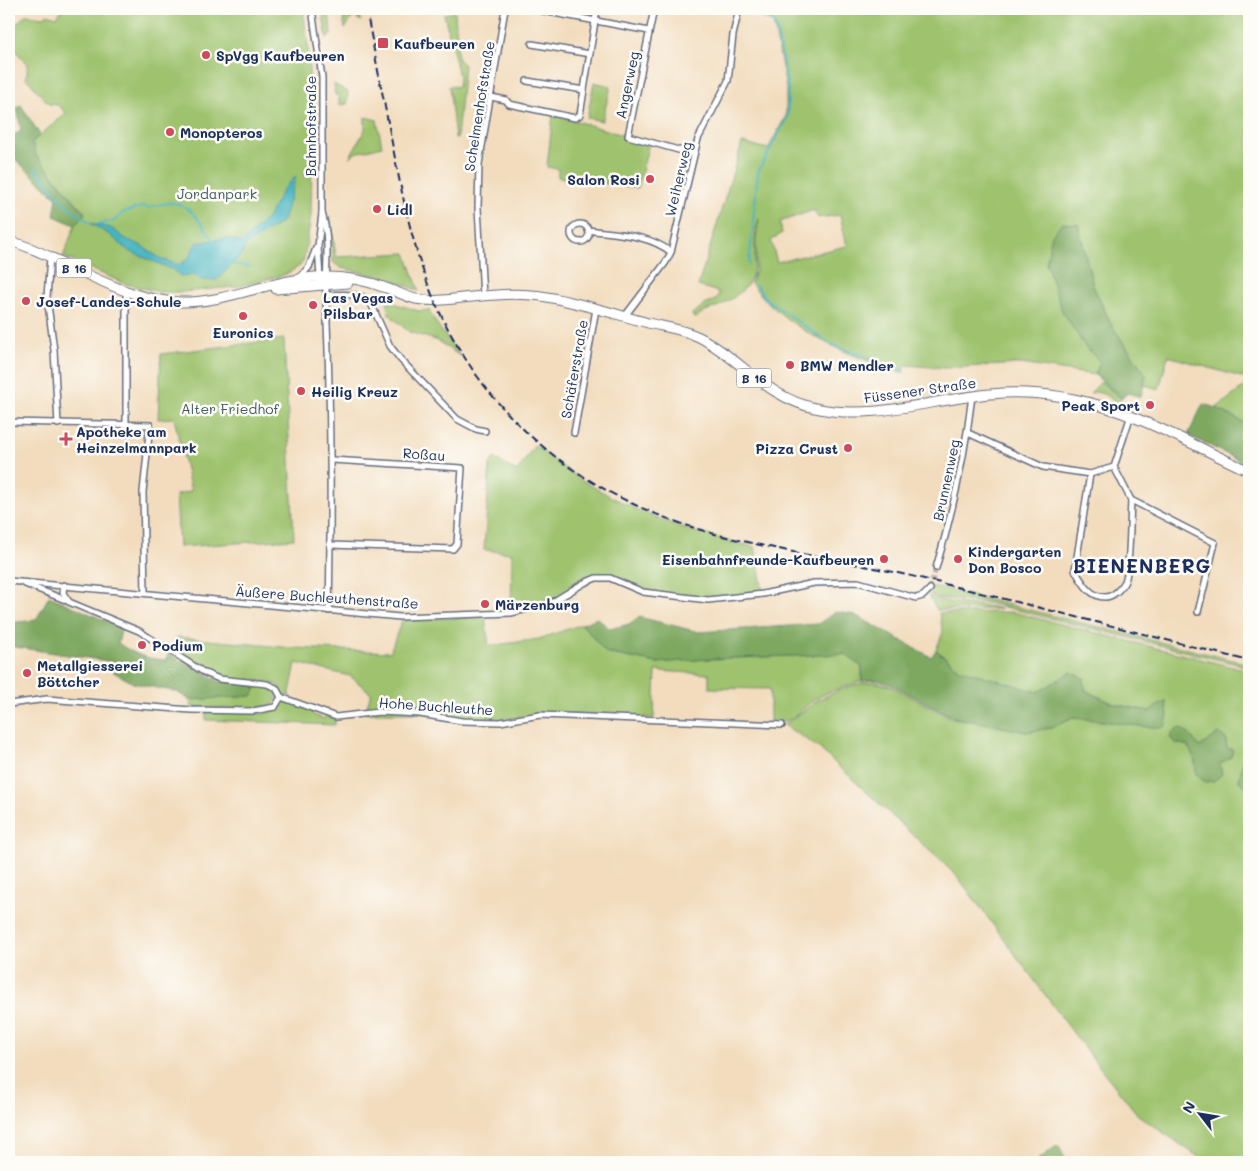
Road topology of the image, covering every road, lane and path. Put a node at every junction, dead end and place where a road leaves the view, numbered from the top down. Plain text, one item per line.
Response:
1 (312, 9) edge
2 (505, 9) edge
3 (597, 9) edge
4 (654, 9) edge
5 (738, 9) edge
6 (538, 10) dead end
7 (595, 20) junction
8 (649, 31) junction
9 (532, 44) dead end
10 (590, 54) junction
11 (527, 81) dead end
12 (584, 90) junction
13 (491, 97) junction
14 (693, 154) junction
15 (322, 213) junction
16 (588, 230) dead end
17 (9, 241) edge
18 (318, 246) junction
19 (671, 252) junction
20 (50, 257) junction
21 (291, 281) junction
22 (324, 285) junction
23 (126, 291) junction
24 (255, 291) junction
25 (483, 296) junction
26 (596, 308) junction
27 (625, 316) junction
28 (972, 395) junction
29 (1131, 415) junction
30 (9, 422) edge
31 (58, 424) junction
32 (126, 424) junction
33 (485, 431) dead end
34 (574, 433) dead end
35 (968, 433) junction
36 (332, 460) junction
37 (1114, 467) junction
38 (1249, 471) edge
39 (1090, 474) junction
40 (1131, 500) junction
41 (330, 545) junction
42 (936, 568) tunnel mouth
43 (9, 581) edge
44 (20, 582) junction
45 (64, 585) junction
46 (930, 589) dead end
47 (145, 593) junction
48 (68, 602) junction
49 (329, 611) junction
50 (1198, 612) dead end
51 (281, 697) junction
52 (9, 704) edge
53 (782, 725) dead end

1 - 15 street, Bahnhofstraße
2 - 13 street, Schelmenhofstraße
3 - 7 street
4 - 8 street, Angerweg
5 - 14 street, Weiherweg
6 - 7 street
7 - 8 street
7 - 10 street
8 - 14 street, Angerweg
9 - 10 street
10 - 12 street
11 - 12 street
12 - 13 street
13 - 25 street, Schelmenhofstraße
14 - 19 street, Weiherweg
15 - 18 street, Bahnhofstraße
15 - 22 street, Bahnhofstraße
16 - 19 street
17 - 20 main road, B 16
18 - 21 street, Bahnhofstraße
18 - 22 street, Bahnhofstraße
19 - 27 street, Weiherweg
20 - 23 main road, B 16
20 - 31 street
21 - 22 main road, B 16
21 - 24 main road, B 16
22 - 24 main road, B 16
22 - 25 main road, Füssener Straße / B 16
22 - 33 street
22 - 36 street
23 - 24 main road, B 16
23 - 32 street
25 - 26 main road, Füssener Straße / B 16
26 - 27 main road, Füssener Straße / B 16
26 - 34 street, Schäferstraße
27 - 28 main road, Füssener Straße / B 16
28 - 29 main road, Füssener Straße / B 16
28 - 35 street, Brunnenweg
29 - 37 street
29 - 38 main road, Füssener Straße / B 16
30 - 31 street
31 - 32 street
32 - 47 street
35 - 39 street
35 - 42 street, Brunnenweg
36 - 41 street
36 - 41 street, Roßau
37 - 39 street
37 - 40 street
39 - 40 street
40 - 50 street
41 - 49 street
43 - 44 street, Äußere Buchleuthenstraße
44 - 45 street, Äußere Buchleuthenstraße
44 - 48 street, Hohe Buchleuthe
45 - 47 street, Äußere Buchleuthenstraße
45 - 48 street
46 - 49 street, Äußere Buchleuthenstraße
47 - 49 street, Äußere Buchleuthenstraße
48 - 51 street, Hohe Buchleuthe
51 - 52 street
51 - 53 street, Hohe Buchleuthe

